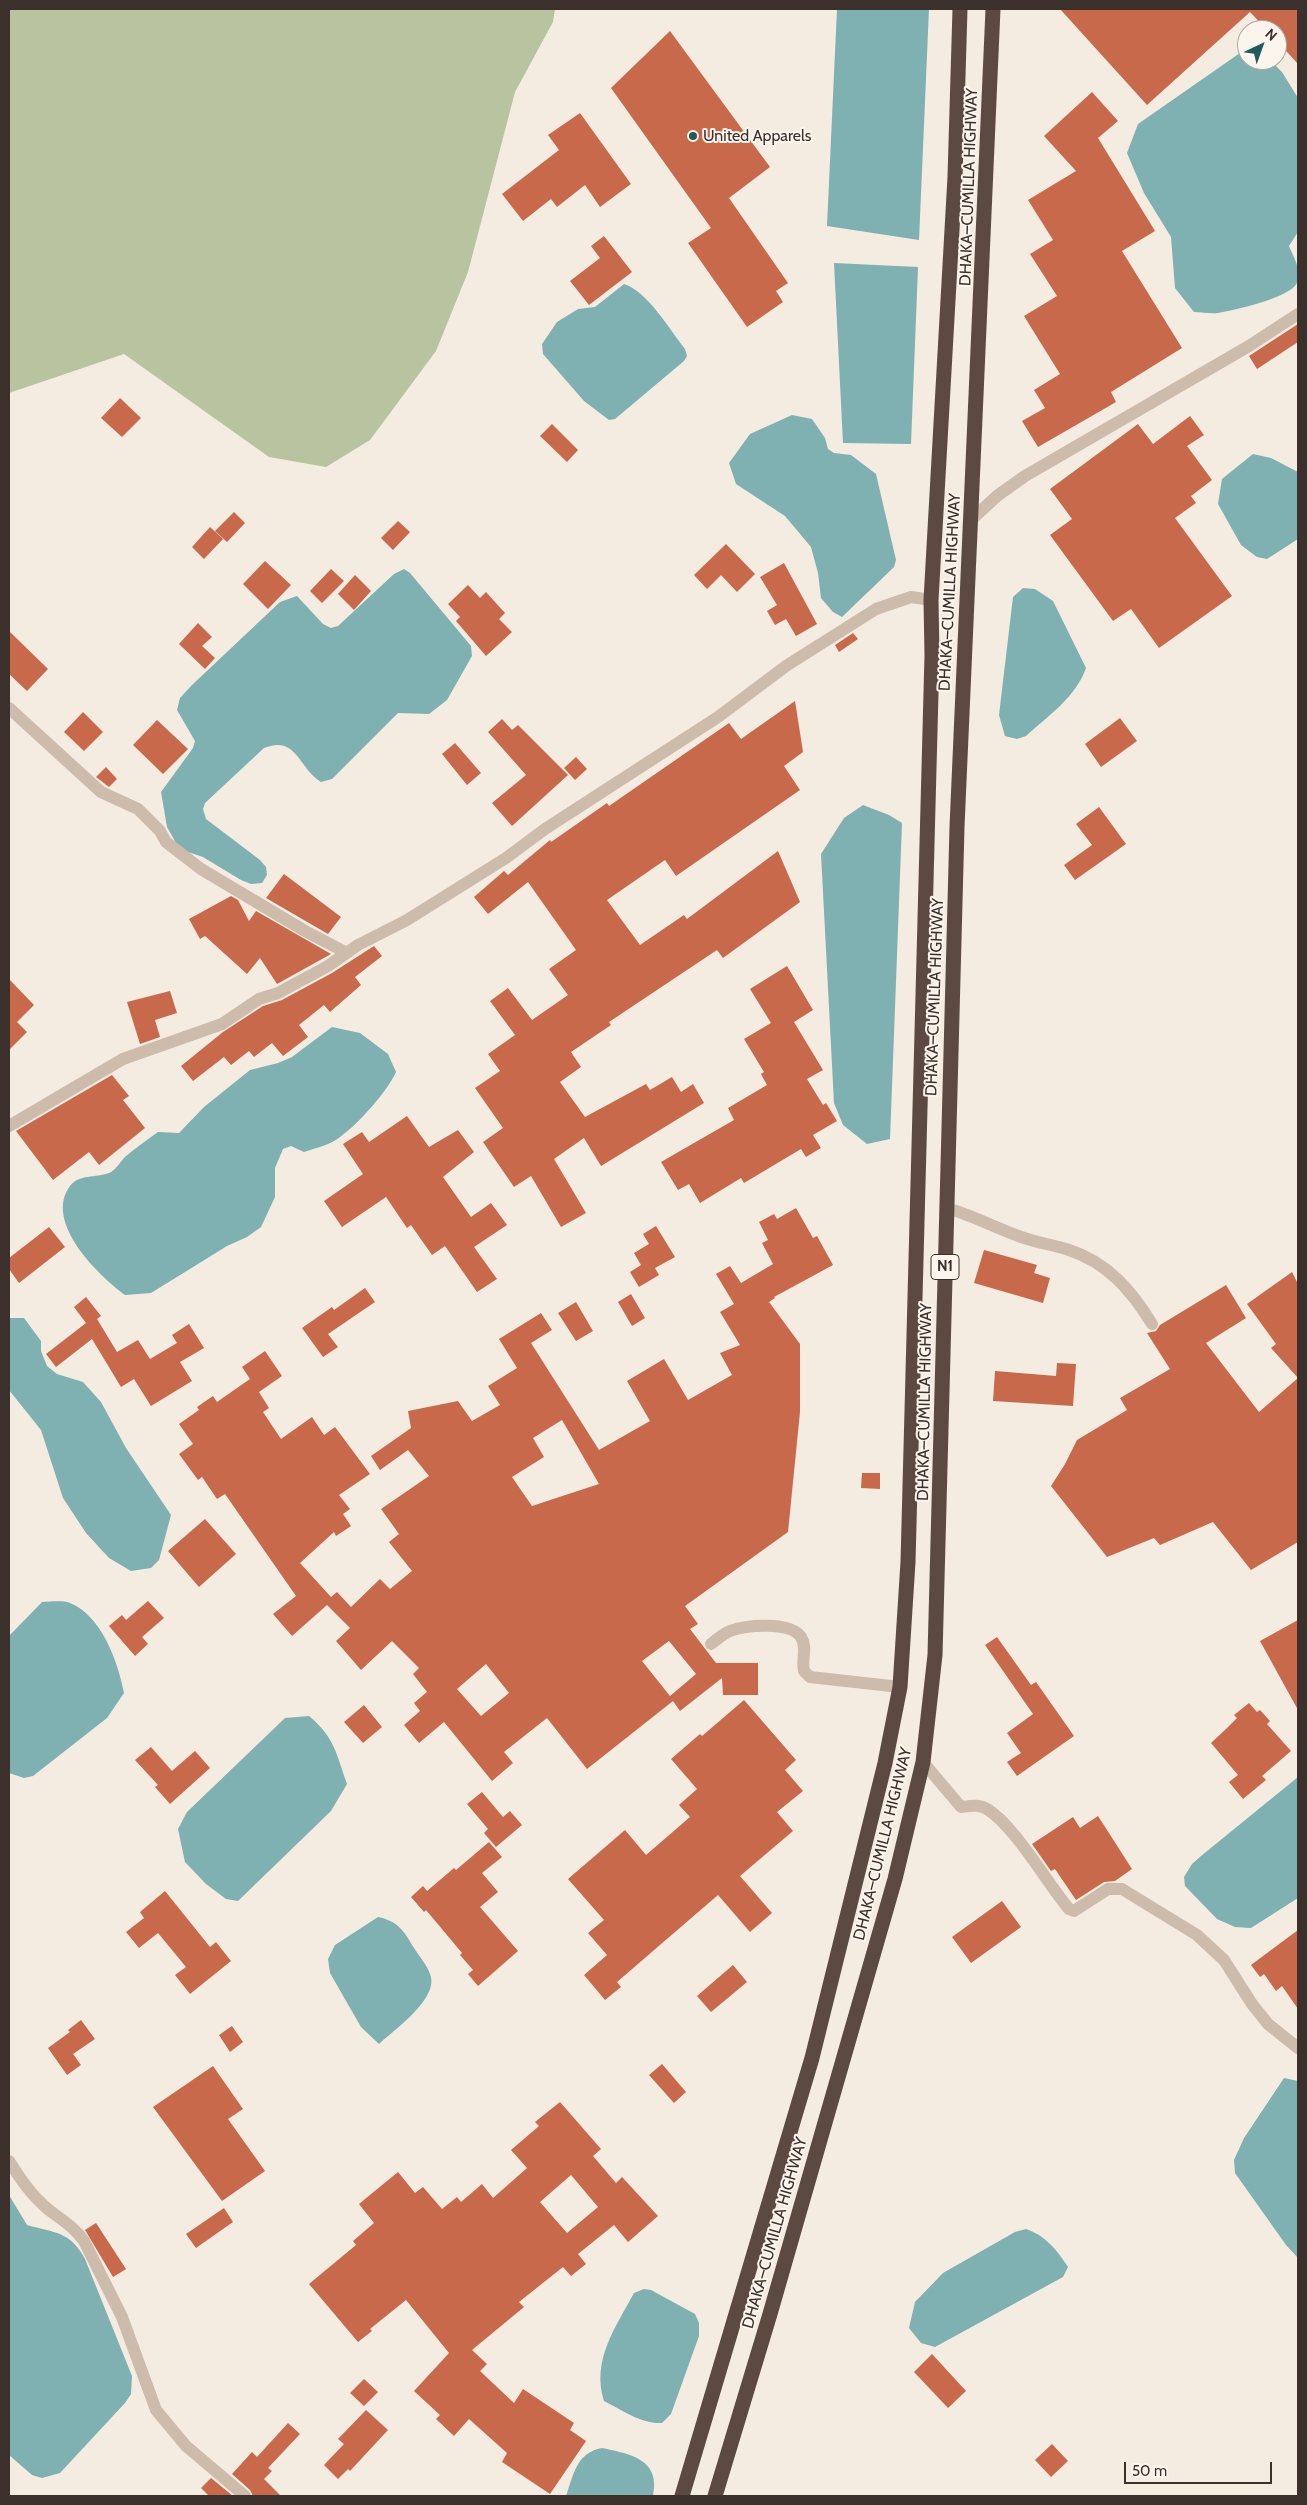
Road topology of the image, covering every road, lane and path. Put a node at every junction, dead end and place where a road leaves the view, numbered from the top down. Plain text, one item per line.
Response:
1 (960, 9) edge
2 (993, 9) edge
3 (1298, 314) edge
4 (971, 520) junction
5 (931, 600) junction
6 (9, 708) edge
7 (347, 952) junction
8 (9, 1126) edge
9 (946, 1208) junction
10 (1152, 1324) dead end
11 (712, 1644) dead end
12 (900, 1686) junction
13 (923, 1762) junction
14 (1298, 2048) edge
15 (9, 2161) edge
16 (245, 2496) edge
17 (682, 2496) edge
18 (715, 2496) edge

1 - 5 highway, DHAKA–CUMILLA HIGHWAY / N1
2 - 4 highway, DHAKA–CUMILLA HIGHWAY / N1
3 - 4 street
4 - 9 highway, DHAKA–CUMILLA HIGHWAY / N1
5 - 7 street
5 - 12 highway, DHAKA–CUMILLA HIGHWAY / N1
6 - 7 street
7 - 8 street
9 - 10 street
9 - 13 highway, DHAKA–CUMILLA HIGHWAY / N1
11 - 12 street
12 - 17 highway, DHAKA–CUMILLA HIGHWAY / N1
13 - 14 street
13 - 18 highway, DHAKA–CUMILLA HIGHWAY / N1
15 - 16 street

